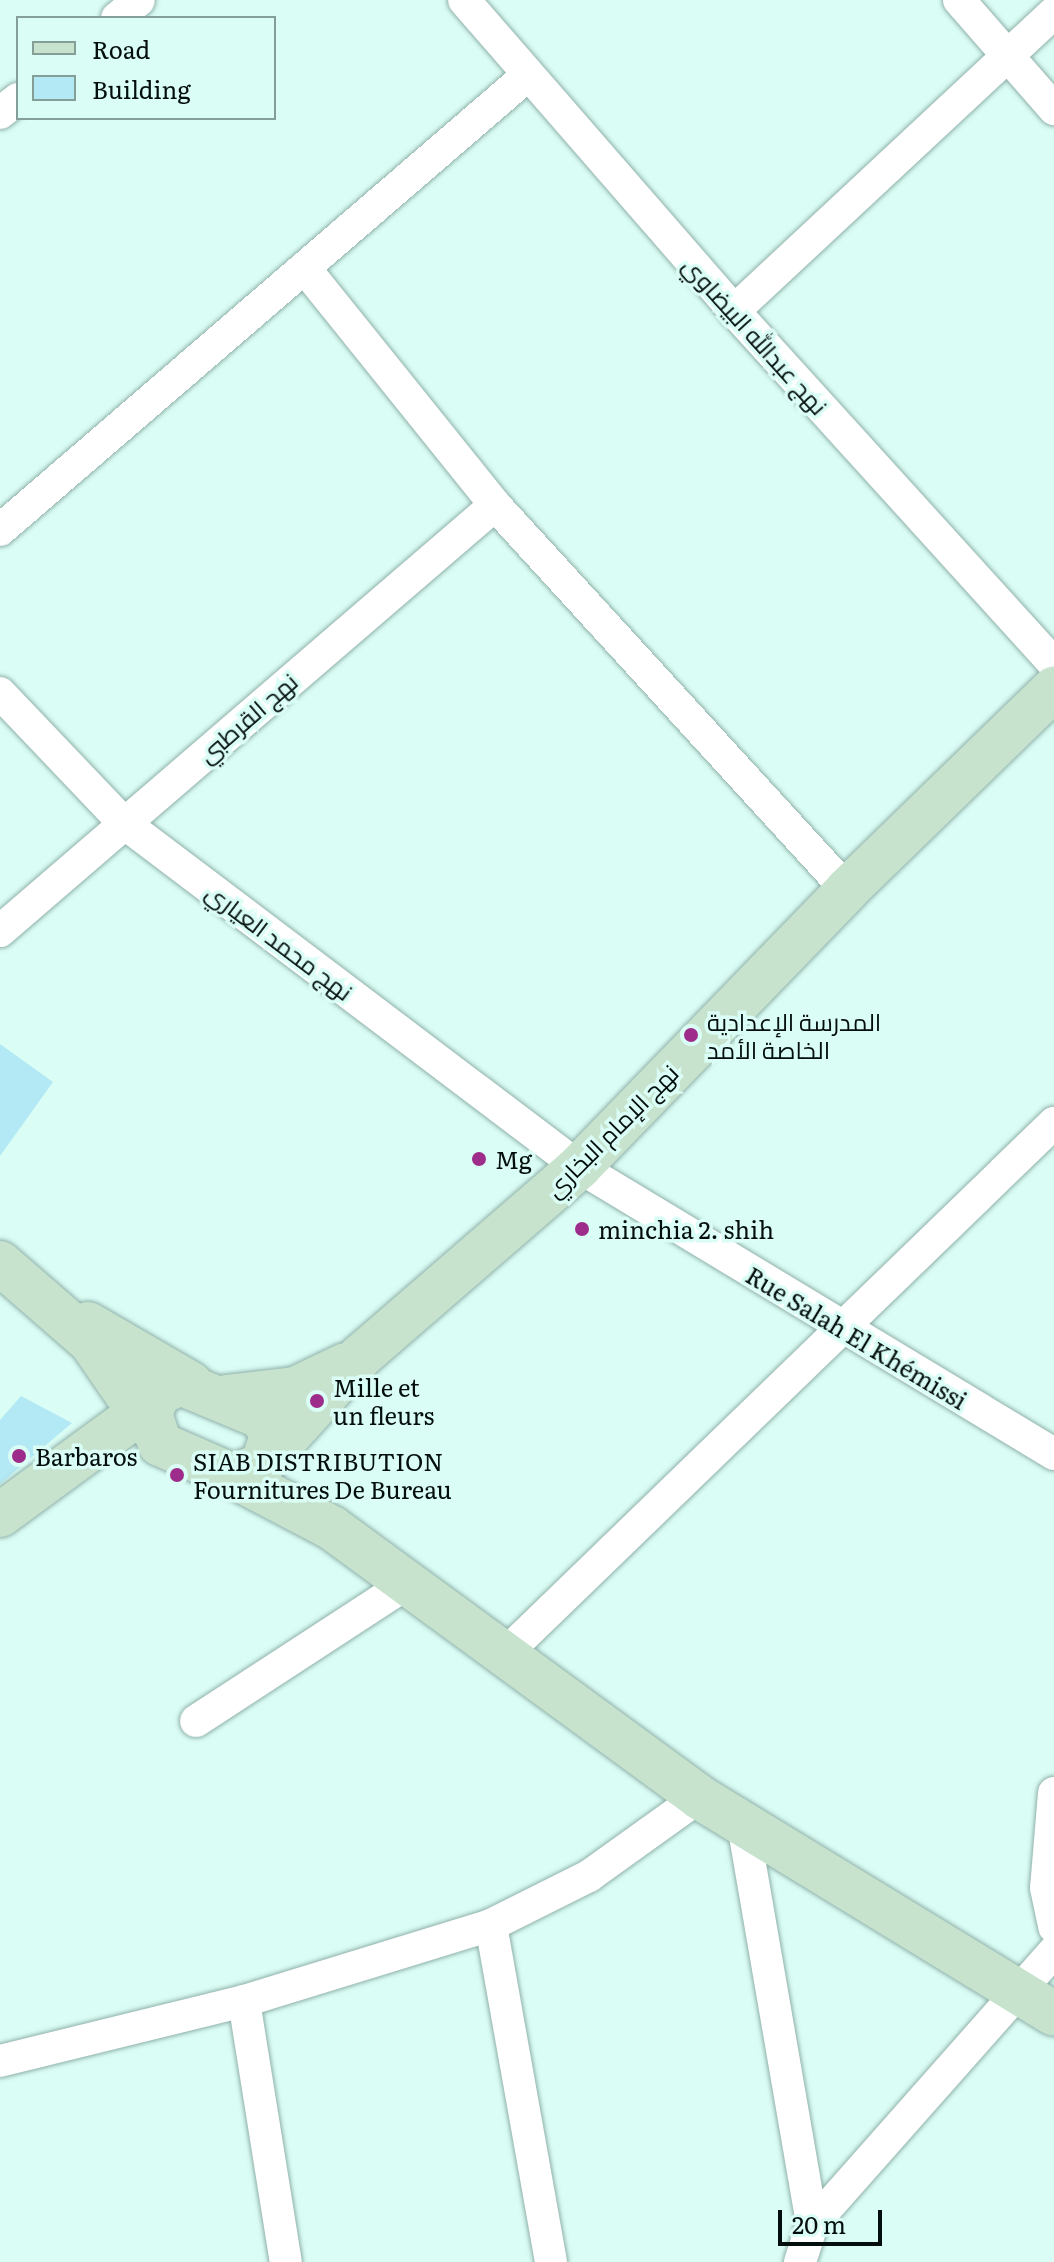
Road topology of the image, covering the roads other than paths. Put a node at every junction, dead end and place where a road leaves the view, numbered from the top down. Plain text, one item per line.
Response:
1 (464, 0) edge
2 (959, 0) edge
3 (1054, 13) edge
4 (1003, 54) junction
5 (528, 75) junction
6 (16, 101) edge
7 (1054, 109) edge
8 (0, 113) edge
9 (307, 271) junction
10 (734, 311) junction
11 (495, 505) junction
12 (0, 530) edge
13 (1054, 664) edge
14 (1054, 689) edge
15 (0, 693) edge
16 (124, 823) junction
17 (847, 890) junction
18 (0, 931) edge
19 (1054, 1123) edge
20 (579, 1167) junction
21 (0, 1263) edge
22 (60, 1311) junction
23 (840, 1329) junction
24 (361, 1356) junction
25 (208, 1390) junction
26 (150, 1421) junction
27 (263, 1451) junction
28 (1054, 1454) edge
29 (0, 1515) edge
30 (408, 1583) junction
31 (505, 1654) junction
32 (196, 1721) dead end
33 (1054, 1793) edge
34 (699, 1797) junction
35 (743, 1824) junction
36 (491, 1925) junction
37 (1054, 1927) edge
38 (1054, 1951) edge
39 (1017, 1992) junction
40 (244, 2001) junction
41 (1054, 2014) edge
42 (0, 2061) edge
43 (812, 2225) junction
44 (286, 2262) edge
45 (551, 2262) edge
46 (800, 2262) edge

1 - 5 street, نهج عبدالله البيضاوي
2 - 4 street
3 - 4 street
4 - 7 street
4 - 10 street
5 - 9 street
5 - 10 street, نهج عبدالله البيضاوي
6 - 8 street
9 - 11 street
9 - 12 street
10 - 13 street, نهج عبدالله البيضاوي
11 - 16 street, نهج القرطبي
11 - 17 street
14 - 17 street, نهج الإمام البخاري
15 - 16 street, نهج محمد العياري
16 - 18 street, نهج القرطبي
16 - 20 street, نهج محمد العياري
17 - 20 street, نهج الإمام البخاري
19 - 23 street
20 - 23 street, Rue Salah El Khémissi
20 - 24 street, نهج الإمام البخاري
21 - 22 street
22 - 25 street
22 - 26 street
23 - 28 street, Rue Salah El Khémissi
23 - 31 street
24 - 25 street
24 - 27 street
25 - 26 street
25 - 27 street
26 - 27 street
26 - 29 street
27 - 30 street
30 - 31 street
30 - 32 street
31 - 34 street
33 - 37 street
34 - 35 street
34 - 36 street
35 - 39 street
35 - 43 street
36 - 40 street
36 - 45 street
38 - 39 street
39 - 41 street
39 - 43 street
40 - 42 street
40 - 44 street
43 - 46 street

